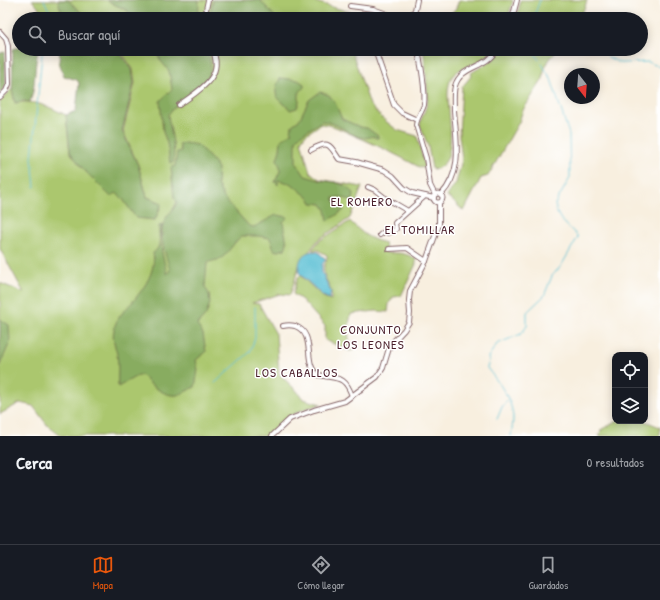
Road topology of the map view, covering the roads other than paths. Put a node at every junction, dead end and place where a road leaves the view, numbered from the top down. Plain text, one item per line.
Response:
1 (208, 0) edge
2 (417, 0) edge
3 (518, 0) edge
4 (350, 6) dead end
5 (205, 12) edge
6 (383, 12) edge
7 (413, 12) edge
8 (514, 12) edge
9 (0, 32) edge
10 (215, 56) edge
11 (377, 56) edge
12 (418, 56) edge
13 (493, 56) edge
14 (0, 97) edge
15 (179, 105) dead end
16 (417, 120) junction
17 (310, 150) dead end
18 (368, 187) dead end
19 (441, 195) junction
20 (425, 196) junction
21 (434, 196) junction
22 (438, 203) junction
23 (408, 211) junction
24 (380, 235) dead end
25 (390, 249) dead end
26 (426, 261) junction
27 (282, 326) dead end
28 (352, 396) junction
29 (272, 436) edge

1 - 5 street
2 - 7 street
3 - 8 street
4 - 6 street
9 - 14 street
10 - 15 street
11 - 16 street
12 - 16 street
13 - 19 street
16 - 21 street
17 - 20 street
18 - 23 street
19 - 21 street
19 - 22 street
20 - 21 street
20 - 23 street
21 - 22 street
22 - 26 street
23 - 24 street
25 - 26 street
26 - 28 street
27 - 28 street
28 - 29 street

